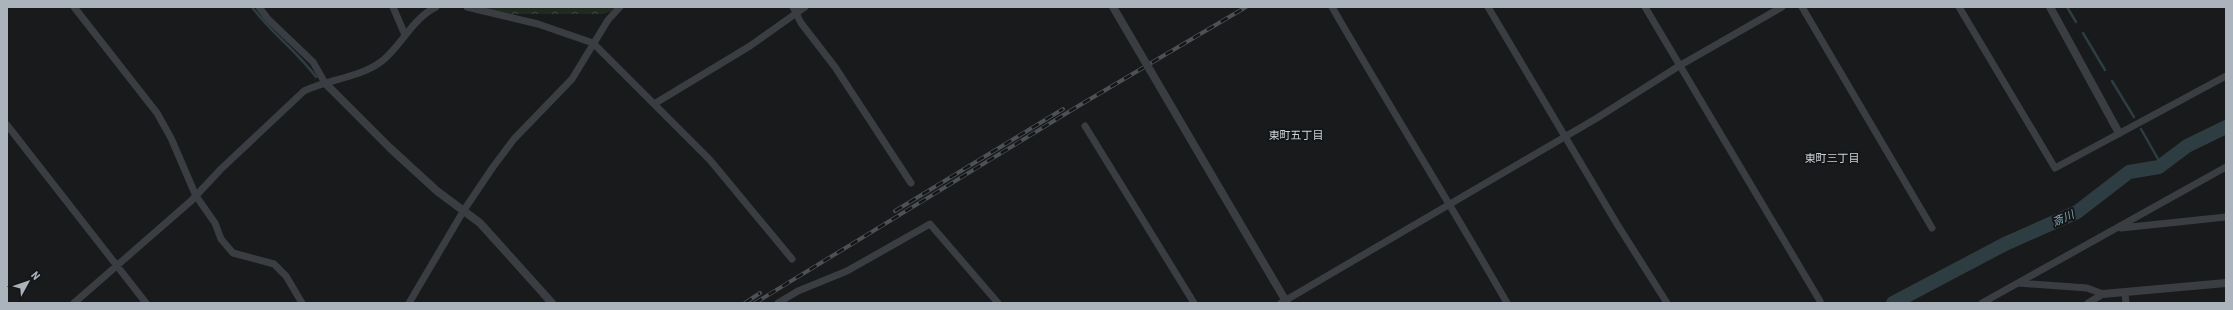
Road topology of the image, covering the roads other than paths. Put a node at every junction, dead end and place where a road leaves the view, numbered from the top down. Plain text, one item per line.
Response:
1 (74, 7) edge
2 (260, 7) edge
3 (393, 7) edge
4 (436, 7) edge
5 (467, 7) edge
6 (620, 7) edge
7 (805, 7) edge
8 (1113, 7) edge
9 (1332, 7) edge
10 (1488, 7) edge
11 (1645, 7) edge
12 (1782, 7) edge
13 (1802, 7) edge
14 (1959, 7) edge
15 (2050, 7) edge
16 (794, 10) edge
17 (405, 35) junction
18 (593, 43) junction
19 (1679, 66) junction
20 (2226, 76) edge
21 (325, 83) junction
22 (654, 104) junction
23 (7, 125) edge
24 (1085, 126) dead end
25 (2119, 133) junction
26 (1565, 136) junction
27 (2226, 167) edge
28 (911, 183) dead end
29 (196, 196) junction
30 (1451, 204) junction
31 (464, 210) junction
32 (2226, 217) edge
33 (1932, 228) dead end
34 (2117, 228) junction
35 (792, 260) dead end
36 (116, 265) junction
37 (2018, 283) junction
38 (2226, 283) edge
39 (2125, 293) junction
40 (2103, 294) junction
41 (1820, 301) dead end
42 (1285, 302) edge
43 (1988, 302) edge
44 (74, 303) edge
45 (146, 303) edge
46 (302, 303) edge
47 (409, 303) edge
48 (552, 303) edge
49 (778, 303) edge
50 (998, 303) edge
51 (1194, 303) edge
52 (1507, 303) edge
53 (1667, 303) edge
54 (2088, 303) edge
55 (2126, 303) edge

1 - 29 street
2 - 21 street
3 - 17 street
4 - 17 street
5 - 18 street
6 - 18 street
7 - 16 street
8 - 42 street, bridge
9 - 30 street
10 - 26 street
11 - 19 street
12 - 19 street
13 - 33 street
14 - 25 street
15 - 25 street
16 - 22 street
16 - 28 street
17 - 21 street
18 - 22 street
18 - 31 street
19 - 26 street
19 - 41 street
20 - 25 street
21 - 29 street
21 - 31 street
22 - 35 street
23 - 36 street
24 - 51 street
26 - 30 street
26 - 53 street
27 - 34 street
29 - 36 street
29 - 46 street
30 - 42 street
30 - 52 street
31 - 47 street
31 - 48 street
32 - 34 street
34 - 37 street
36 - 44 street
36 - 45 street
37 - 40 street
37 - 43 street
38 - 39 street
39 - 40 street
39 - 55 street
40 - 54 street
49 - 50 street

